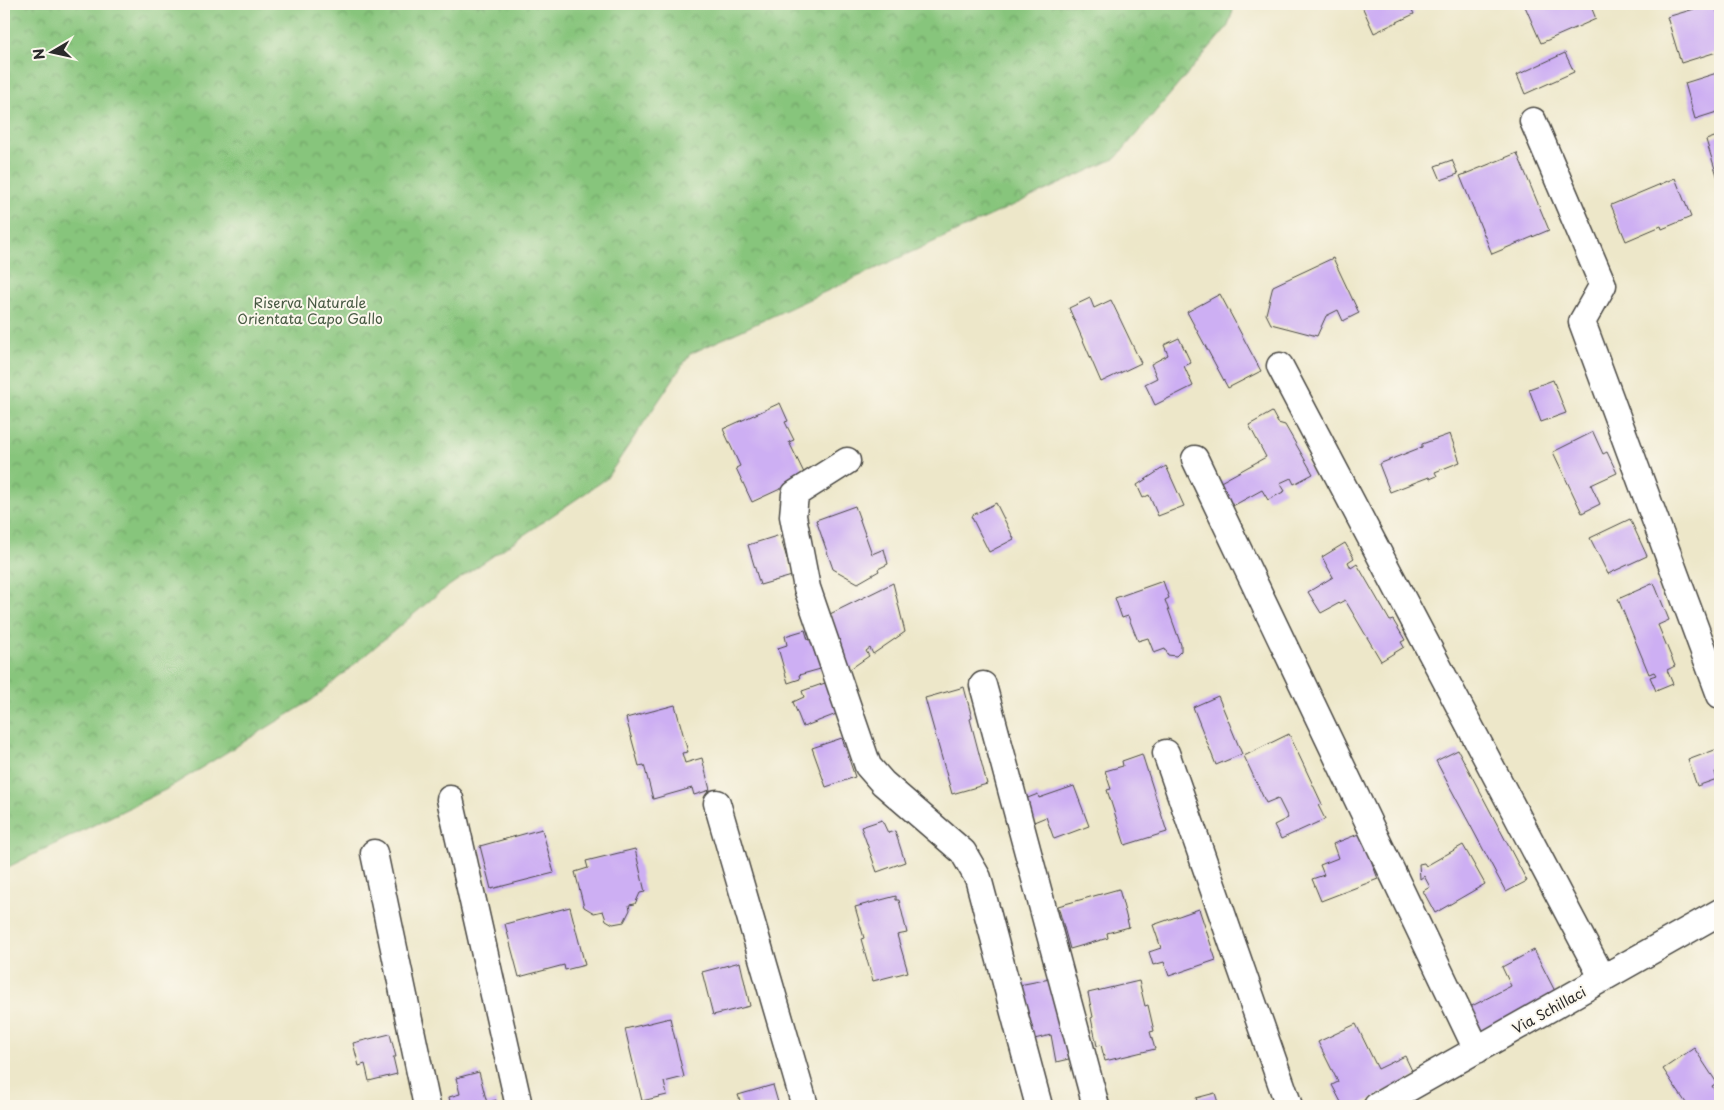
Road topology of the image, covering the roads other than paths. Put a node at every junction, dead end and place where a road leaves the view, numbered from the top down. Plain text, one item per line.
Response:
1 (1533, 122) dead end
2 (1280, 366) dead end
3 (1195, 459) dead end
4 (847, 461) dead end
5 (983, 685) dead end
6 (1720, 695) edge
7 (1166, 753) dead end
8 (450, 799) dead end
9 (717, 804) dead end
10 (374, 853) dead end
11 (1720, 912) edge
12 (1603, 979) junction
13 (1477, 1050) junction
14 (427, 1106) edge
15 (520, 1106) edge
16 (805, 1106) edge
17 (1040, 1106) edge
18 (1096, 1106) edge
19 (1289, 1106) edge
20 (1377, 1106) edge

1 - 6 street
2 - 12 street
3 - 13 street
4 - 17 street
5 - 18 street
7 - 19 street
8 - 15 street
9 - 16 street
10 - 14 street
11 - 12 street, Via Schillaci
12 - 13 street, Via Schillaci
13 - 20 street, Via Schillaci

